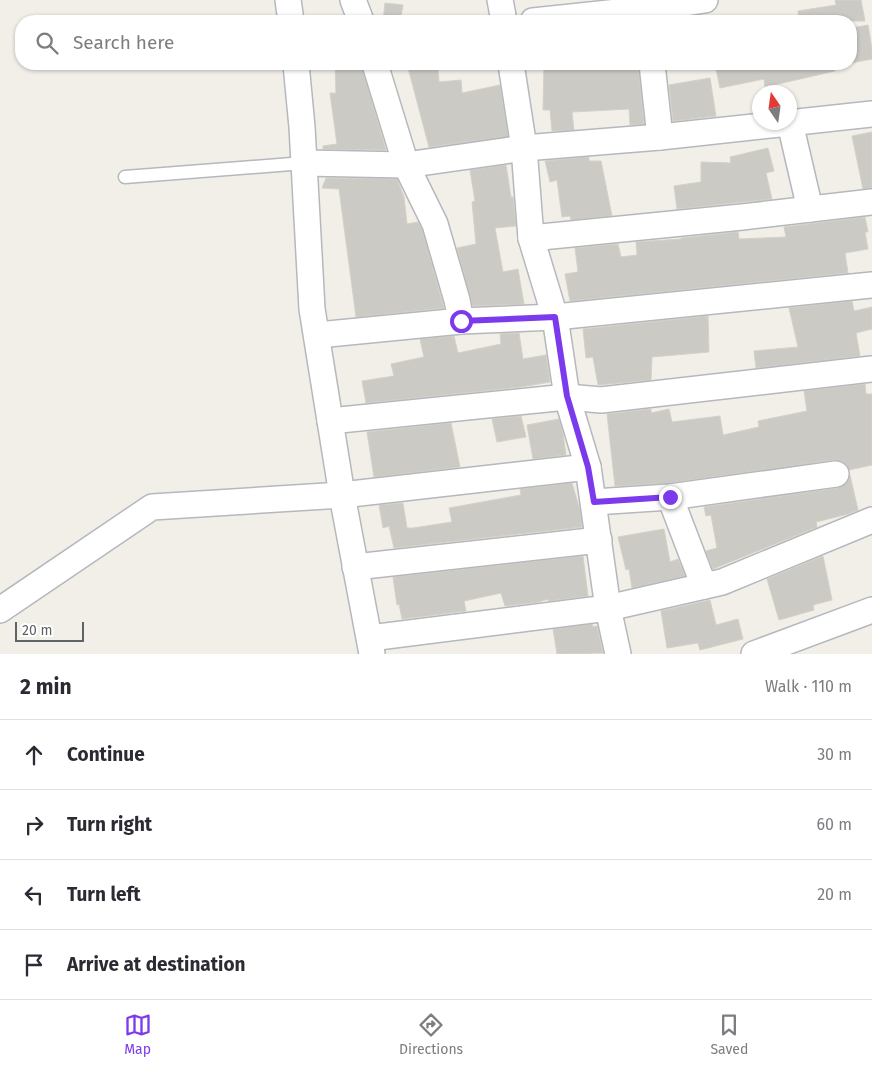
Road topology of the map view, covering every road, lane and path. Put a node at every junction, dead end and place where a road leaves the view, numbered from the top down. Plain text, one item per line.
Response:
1 (288, 0) edge
2 (353, 0) edge
3 (500, 0) edge
4 (705, 0) edge
5 (646, 10) edge
6 (290, 15) edge
7 (359, 15) edge
8 (503, 15) edge
9 (595, 15) edge
10 (296, 70) edge
11 (377, 70) edge
12 (512, 70) edge
13 (653, 70) edge
14 (872, 114) edge
15 (797, 122) edge
16 (752, 127) edge
17 (792, 130) edge
18 (660, 137) junction
19 (524, 148) junction
20 (304, 163) junction
21 (406, 165) junction
22 (125, 177) dead end
23 (872, 202) edge
24 (810, 209) junction
25 (531, 238) junction
26 (872, 285) edge
27 (555, 317) junction
28 (461, 321) junction
29 (318, 335) junction
30 (872, 369) edge
31 (567, 396) junction
32 (330, 421) junction
33 (588, 467) junction
34 (836, 474) dead end
35 (342, 495) junction
36 (670, 497) junction
37 (594, 502) junction
38 (872, 520) edge
39 (599, 540) junction
40 (355, 567) junction
41 (704, 586) junction
42 (608, 608) junction
43 (0, 610) edge
44 (872, 610) edge
45 (371, 646) edge
46 (618, 654) edge
47 (754, 654) edge

1 - 6 street
2 - 7 street
3 - 8 street
4 - 5 street
5 - 9 street
10 - 20 street
11 - 21 street
12 - 19 street
13 - 18 street
14 - 15 street
16 - 18 street
17 - 24 street
18 - 19 street
19 - 21 street
19 - 25 street
20 - 21 street
20 - 22 lane
20 - 29 street
21 - 28 street
23 - 24 street
24 - 25 street
25 - 27 street
26 - 27 street
27 - 28 street
27 - 31 street
28 - 29 street
29 - 32 street
30 - 31 street
31 - 32 street
31 - 33 street
32 - 35 street
33 - 35 street
33 - 37 street
34 - 36 street
35 - 40 street
35 - 43 street
36 - 37 street
36 - 41 street
37 - 39 street
38 - 41 street
39 - 40 street
39 - 42 street
40 - 45 street
41 - 42 street
42 - 45 street
42 - 46 street
44 - 47 street

